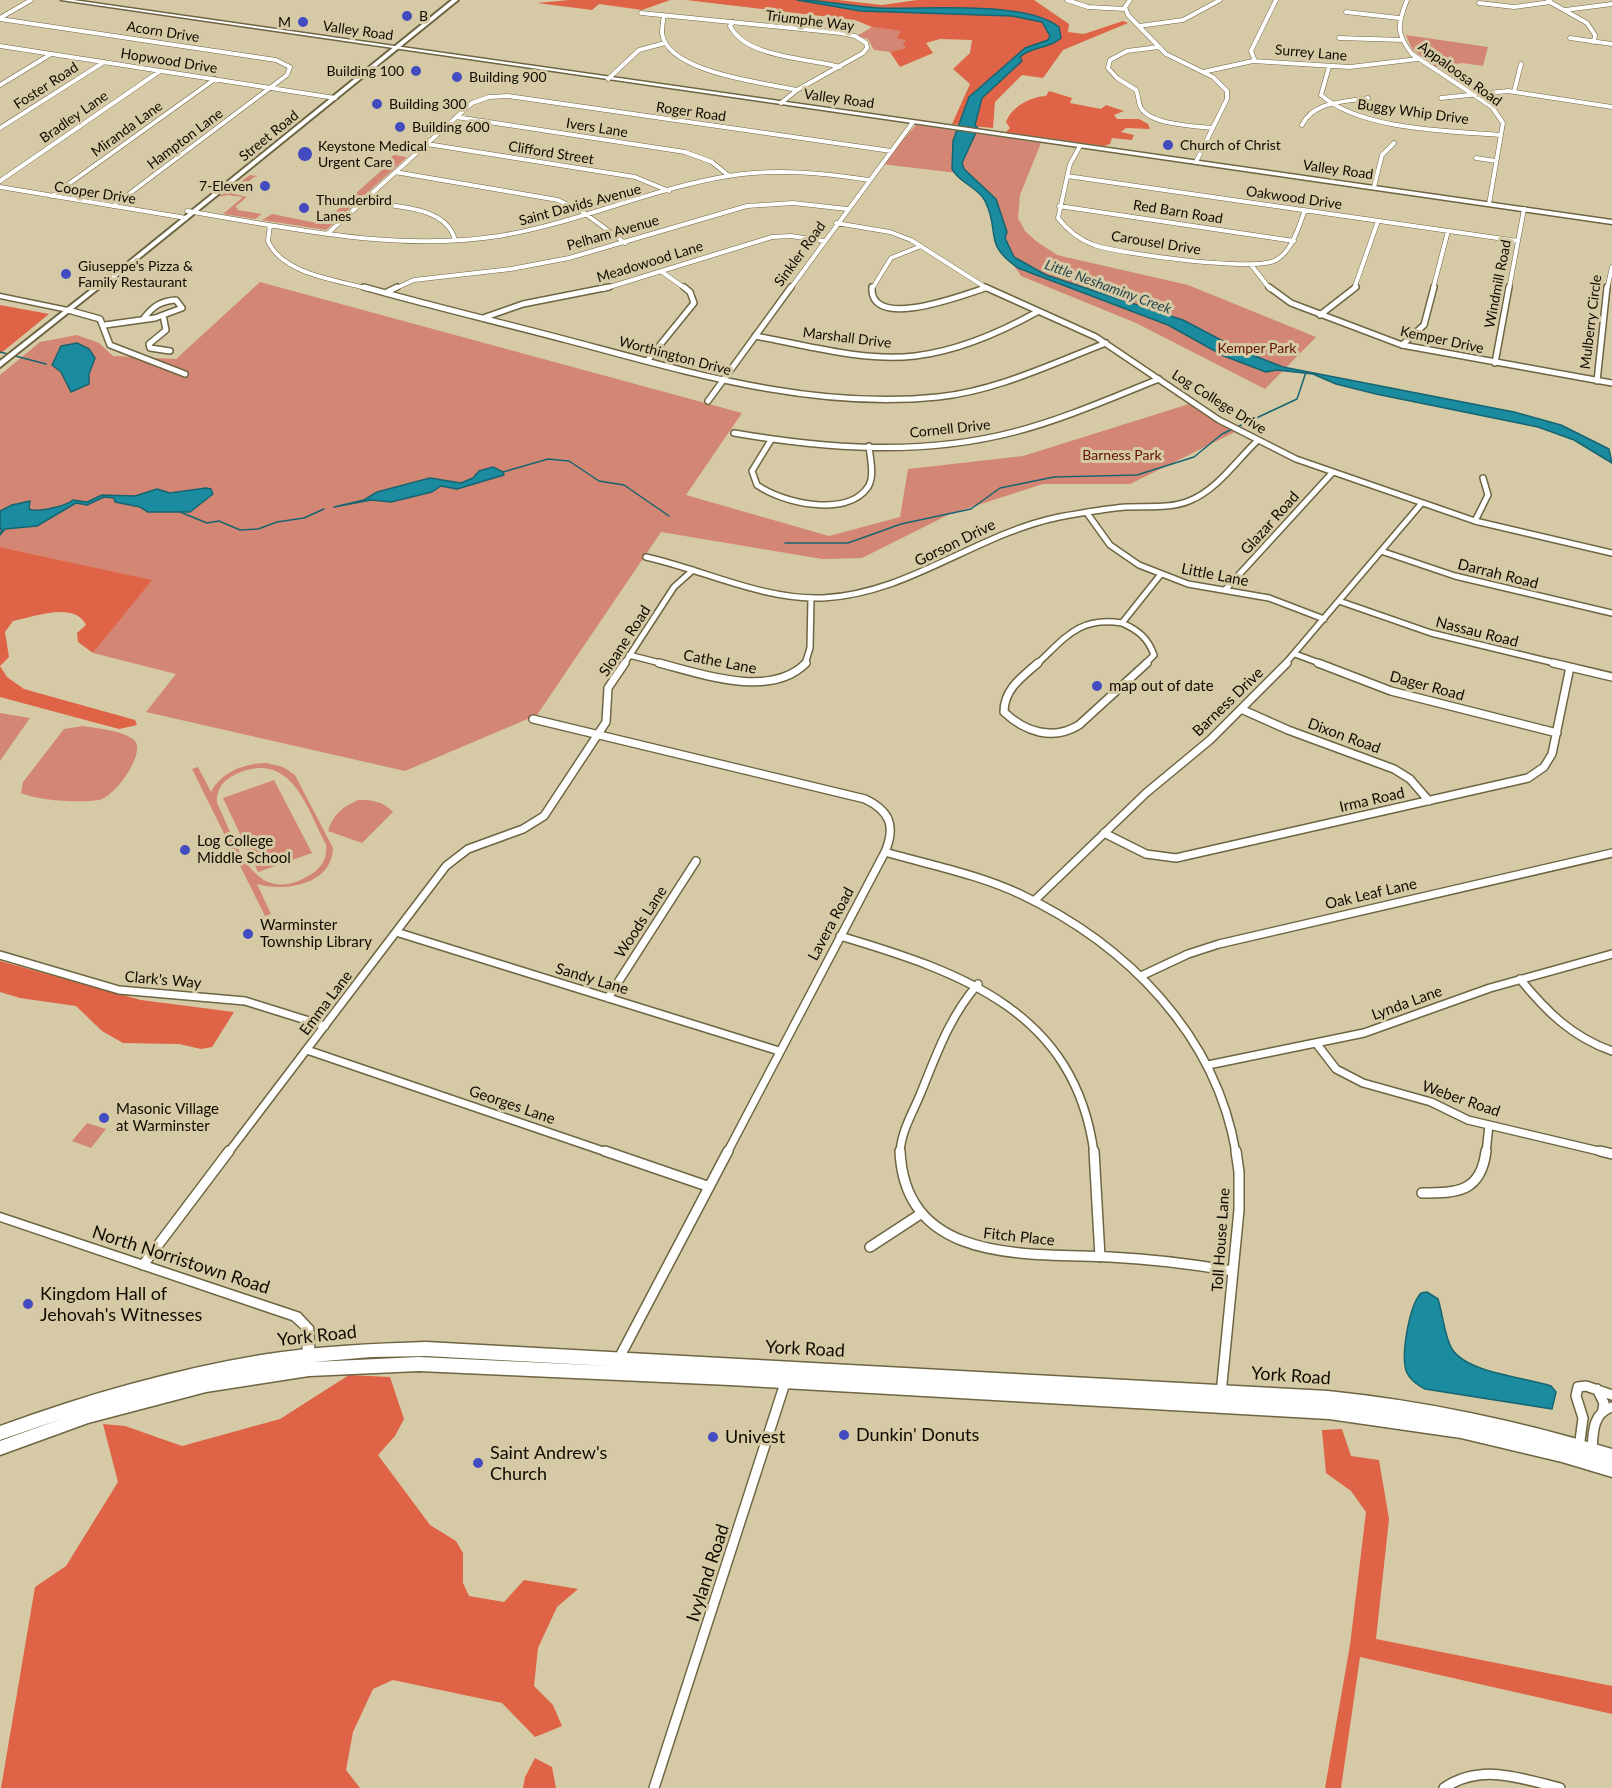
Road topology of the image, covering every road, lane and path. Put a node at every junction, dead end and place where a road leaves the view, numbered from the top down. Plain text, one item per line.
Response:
1 (31, 0) edge
2 (63, 0) edge
3 (448, 0) edge
4 (455, 0) edge
5 (1066, 0) edge
6 (1130, 0) edge
7 (1220, 0) edge
8 (1276, 0) edge
9 (1407, 0) edge
10 (1549, 1) edge
11 (1479, 3) dead end
12 (1612, 4) edge
13 (1125, 9) junction
14 (1565, 10) junction
15 (1346, 12) dead end
16 (641, 13) dead end
17 (664, 15) junction
18 (0, 18) edge
19 (1399, 18) junction
20 (733, 22) junction
21 (1139, 26) junction
22 (1339, 38) dead end
23 (1570, 38) dead end
24 (1403, 40) junction
25 (1594, 42) junction
26 (665, 44) junction
27 (1612, 44) edge
28 (0, 46) edge
29 (1159, 47) junction
30 (392, 48) junction
31 (51, 54) junction
32 (1418, 59) junction
33 (1255, 61) junction
34 (104, 62) junction
35 (1521, 64) dead end
36 (840, 67) junction
37 (1329, 67) junction
38 (160, 71) junction
39 (1203, 72) junction
40 (0, 75) edge
41 (13, 77) junction
42 (215, 79) junction
43 (608, 79) junction
44 (0, 85) edge
45 (270, 88) junction
46 (797, 90) junction
47 (1514, 92) junction
48 (1474, 95) junction
49 (332, 97) junction
50 (1368, 98) dead end
51 (1441, 98) dead end
52 (781, 103) junction
53 (1332, 106) junction
54 (1612, 107) edge
55 (456, 117) junction
56 (913, 122) junction
57 (1302, 125) dead end
58 (1213, 128) junction
59 (0, 129) edge
60 (1501, 135) junction
61 (1394, 143) dead end
62 (427, 144) junction
63 (1080, 146) junction
64 (891, 151) junction
65 (1476, 158) dead end
66 (1496, 161) junction
67 (1196, 162) junction
68 (395, 172) junction
69 (729, 176) junction
70 (1067, 176) junction
71 (869, 180) junction
72 (0, 181) edge
73 (0, 187) edge
74 (1374, 187) junction
75 (669, 191) junction
76 (52, 196) junction
77 (363, 202) junction
78 (1489, 204) junction
79 (113, 206) junction
80 (1059, 206) junction
81 (847, 209) junction
82 (1524, 209) junction
83 (1305, 210) junction
84 (186, 215) junction
85 (588, 215) junction
86 (1378, 221) junction
87 (1612, 222) edge
88 (837, 223) junction
89 (270, 225) junction
90 (1448, 231) junction
91 (327, 234) junction
92 (455, 240) junction
93 (824, 241) junction
94 (1294, 241) junction
95 (1518, 241) junction
96 (625, 243) junction
97 (921, 246) junction
98 (1252, 266) junction
99 (1612, 267) edge
100 (662, 272) junction
101 (985, 288) junction
102 (387, 292) junction
103 (0, 296) edge
104 (68, 310) junction
105 (1037, 312) junction
106 (163, 315) junction
107 (1320, 315) junction
108 (144, 318) junction
109 (483, 318) junction
110 (105, 325) junction
111 (755, 336) junction
112 (1106, 343) junction
113 (1402, 345) junction
114 (170, 351) dead end
115 (647, 361) junction
116 (1495, 363) junction
117 (0, 365) edge
118 (185, 374) dead end
119 (1159, 380) junction
120 (722, 381) junction
121 (1597, 381) junction
122 (1612, 383) edge
123 (708, 401) dead end
124 (734, 433) dead end
125 (771, 440) junction
126 (1257, 441) junction
127 (869, 446) junction
128 (1332, 473) junction
129 (1483, 478) dead end
130 (1421, 504) junction
131 (1087, 513) junction
132 (1475, 521) junction
133 (1381, 551) junction
134 (1612, 553) edge
135 (646, 557) dead end
136 (693, 570) junction
137 (1161, 574) junction
138 (1225, 590) junction
139 (810, 598) junction
140 (1339, 601) junction
141 (1612, 613) edge
142 (1324, 619) junction
143 (1122, 623) junction
144 (1295, 654) junction
145 (629, 655) junction
146 (1570, 667) junction
147 (1612, 676) edge
148 (1241, 709) junction
149 (533, 719) dead end
150 (1557, 733) junction
151 (598, 734) junction
152 (1429, 801) junction
153 (1104, 833) junction
154 (885, 852) junction
155 (1612, 853) edge
156 (696, 861) dead end
157 (1034, 901) junction
158 (396, 932) junction
159 (840, 936) junction
160 (1612, 954) edge
161 (0, 955) edge
162 (1141, 976) junction
163 (1520, 980) junction
164 (978, 984) junction
165 (608, 998) junction
166 (325, 1026) junction
167 (1316, 1043) junction
168 (307, 1050) junction
169 (779, 1051) junction
170 (1612, 1051) edge
171 (1208, 1065) junction
172 (1489, 1125) junction
173 (1612, 1154) edge
174 (707, 1186) junction
175 (1422, 1193) dead end
176 (922, 1213) junction
177 (0, 1217) edge
178 (870, 1247) dead end
179 (1100, 1257) junction
180 (143, 1265) junction
181 (1233, 1270) junction
182 (618, 1358) junction
183 (309, 1362) junction
184 (612, 1373) junction
185 (787, 1374) junction
186 (1597, 1389) junction
187 (1612, 1395) edge
188 (1221, 1398) junction
189 (1608, 1408) edge
190 (0, 1433) edge
191 (0, 1448) edge
192 (1585, 1454) junction
193 (1612, 1456) edge
194 (1612, 1470) edge
195 (654, 1788) edge
196 (1444, 1788) edge
197 (1560, 1788) edge

1 - 18 street
2 - 30 street, Valley Road
3 - 30 main road, Street Road
4 - 30 main road, Street Road
5 - 13 street
6 - 13 street
7 - 21 street
8 - 33 street
9 - 19 street
10 - 11 street
10 - 14 street
12 - 14 street
13 - 21 street
14 - 25 street
15 - 19 street
16 - 17 street, Triumphe Way
17 - 20 street, Triumphe Way
17 - 26 street
18 - 45 street, Acorn Drive
19 - 24 street, Appaloosa Road
20 - 36 street
20 - 36 street, Triumphe Way
21 - 29 street
22 - 24 street
23 - 25 street
24 - 32 street, Appaloosa Road
25 - 27 street
26 - 43 street
26 - 46 street
28 - 31 street, Hopwood Drive
29 - 39 street
29 - 58 street
30 - 43 street, Valley Road
30 - 49 main road, Street Road
31 - 34 street, Hopwood Drive
31 - 41 street
32 - 37 street, Surrey Lane
32 - 48 street, Appaloosa Road
33 - 37 street, Surrey Lane
33 - 39 street, Surrey Lane
34 - 38 street, Hopwood Drive
34 - 59 street, Foster Road
35 - 47 street
36 - 46 street, Triumphe Way
37 - 53 street
38 - 42 street, Hopwood Drive
38 - 72 street, Bradley Lane
39 - 58 street
40 - 41 street
41 - 44 street
42 - 45 street, Hopwood Drive
42 - 76 street, Miranda Lane
43 - 52 street, Valley Road
45 - 49 street, Hopwood Drive
45 - 79 street, Hampton Lane
46 - 52 street, Triumphe Way
47 - 48 street
47 - 54 street
48 - 51 street
48 - 60 street, Appaloosa Road
49 - 84 main road, Street Road
50 - 53 street
52 - 56 street, Valley Road
53 - 57 street
53 - 60 street, Buggy Whip Drive
55 - 62 street
55 - 64 street, Roger Road
55 - 69 street, Ivers Lane
56 - 63 street, Valley Road
56 - 64 street, Sinkler Road
58 - 67 street
60 - 66 street
61 - 74 street
62 - 68 street
62 - 75 street, Clifford Street
63 - 67 street, Valley Road
63 - 70 street
64 - 71 street, Sinkler Road
65 - 66 street
66 - 78 street
67 - 74 street, Valley Road
68 - 77 street
68 - 85 street
69 - 71 street, Saint Davids Avenue
69 - 75 street, Saint Davids Avenue
70 - 80 street
70 - 83 street, Oakwood Drive
71 - 81 street, Sinkler Road
73 - 76 street, Cooper Drive
74 - 78 street, Valley Road
75 - 85 street, Saint Davids Avenue
76 - 79 street, Cooper Drive
77 - 91 street
77 - 92 street
78 - 82 street, Valley Road
79 - 84 street, Cooper Drive
80 - 94 street, Red Barn Road
80 - 98 street, Carousel Drive
81 - 88 street, Sinkler Road
81 - 96 street, Pelham Avenue
82 - 87 street, Valley Road
82 - 95 street, Windmill Road
83 - 86 street, Oakwood Drive
83 - 94 street, Carousel Drive
84 - 89 street, Saint Davids Avenue
84 - 104 main road, Street Road
85 - 92 street, Saint Davids Avenue
85 - 96 street
86 - 90 street, Oakwood Drive
86 - 107 street
88 - 93 street, Sinkler Road
88 - 97 street, Log College Drive
89 - 91 street, Saint Davids Avenue
89 - 102 street, Worthington Drive
90 - 95 street, Oakwood Drive
90 - 113 street
91 - 92 street, Saint Davids Avenue
93 - 100 street, Meadowood Lane
93 - 111 street, Sinkler Road
94 - 98 street, Carousel Drive
95 - 116 street, Windmill Road
96 - 102 street, Pelham Avenue
97 - 101 street, Log College Drive
97 - 101 street
98 - 107 street, Kemper Drive
99 - 121 street, Mulberry Circle
100 - 109 street, Meadowood Lane
100 - 115 street
101 - 105 street, Log College Drive
102 - 109 street, Worthington Drive
103 - 104 street
104 - 110 street
104 - 117 main road, Street Road
105 - 111 street, Marshall Drive
105 - 112 street, Log College Drive
106 - 108 street
106 - 108 street
106 - 114 street
107 - 113 street, Kemper Drive
108 - 110 street
109 - 115 street, Worthington Drive
110 - 118 street
111 - 120 street, Sinkler Road
112 - 119 street, Log College Drive
112 - 120 street, Worthington Drive
113 - 116 street, Kemper Drive
115 - 120 street, Worthington Drive
116 - 121 street, Kemper Drive
119 - 126 street, Log College Drive
119 - 127 street, Cornell Drive
120 - 123 street, Sinkler Road
121 - 122 street, Kemper Drive
124 - 125 street, Cornell Drive
125 - 127 street, Cornell Drive
125 - 127 street
126 - 128 street, Log College Drive
126 - 131 street, Gorson Drive
128 - 130 street, Log College Drive
128 - 138 street, Glazar Road
129 - 132 street
130 - 132 street, Log College Drive
130 - 133 street, Barness Drive
131 - 137 street, Little Lane
131 - 139 street, Gorson Drive
132 - 134 street, Log College Drive
133 - 140 street, Barness Drive
133 - 141 street, Darrah Road
135 - 136 street, Gorson Drive
136 - 139 street, Gorson Drive
136 - 145 street, Sloane Road
137 - 138 street, Little Lane
137 - 143 street
138 - 142 street, Little Lane
139 - 145 street, Cathe Lane
140 - 142 street, Barness Drive
140 - 146 street, Nassau Road
142 - 144 street, Barness Drive
143 - 143 street
144 - 148 street, Barness Drive
144 - 150 street, Dager Road
145 - 151 street, Sloane Road
146 - 147 street, Nassau Road
146 - 150 street, Irma Road
148 - 152 street, Dixon Road
148 - 153 street, Barness Drive
149 - 151 street, Lavera Road
150 - 152 street, Irma Road
151 - 154 street, Lavera Road
151 - 158 street, Emma Lane
152 - 153 street, Irma Road
153 - 157 street, Barness Drive
154 - 157 street, Toll House Lane
154 - 159 street, Lavera Road
155 - 162 street, Oak Leaf Lane
156 - 165 street, Woods Lane
157 - 162 street, Toll House Lane
158 - 165 street, Sandy Lane
158 - 166 street, Emma Lane
159 - 164 street
159 - 169 street, Lavera Road
160 - 163 street, Lynda Lane
161 - 166 street, Clark's Way
162 - 171 street, Toll House Lane
163 - 167 street, Lynda Lane
163 - 170 street
164 - 176 street, Fitch Place
164 - 179 street
165 - 169 street, Sandy Lane
166 - 168 street, Emma Lane
167 - 171 street, Lynda Lane
167 - 172 street, Weber Road
168 - 174 street, Georges Lane
168 - 180 street, Emma Lane
169 - 174 street, Lavera Road
171 - 181 street, Toll House Lane
172 - 173 street, Weber Road
172 - 175 street
174 - 182 street, Lavera Road
176 - 178 street
176 - 179 street, Fitch Place
177 - 180 street, North Norristown Road
179 - 181 street, Fitch Place
180 - 183 street, North Norristown Road
181 - 188 street, Toll House Lane
182 - 183 highway, York Road
182 - 184 street, Lavera Road
182 - 185 highway, York Road
183 - 184 highway, York Road
183 - 190 highway, York Road
183 - 191 highway, York Road
184 - 185 highway, York Road
185 - 188 highway, York Road
185 - 195 street, Ivyland Road
186 - 187 street
186 - 189 street
186 - 192 street
188 - 192 highway, York Road
189 - 192 street
192 - 193 highway, York Road
192 - 194 highway, York Road
196 - 197 street

